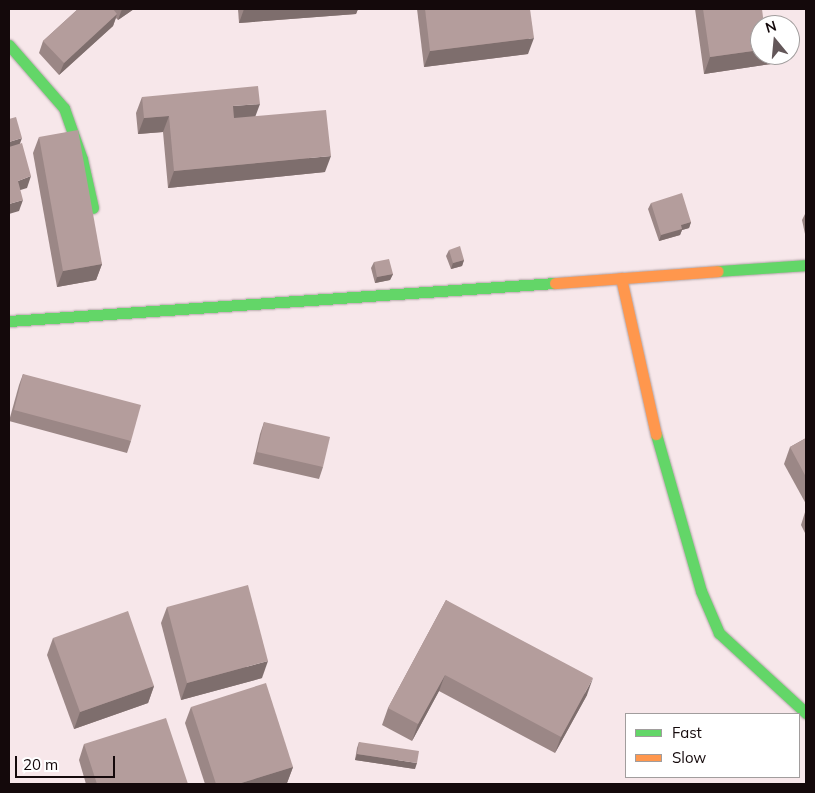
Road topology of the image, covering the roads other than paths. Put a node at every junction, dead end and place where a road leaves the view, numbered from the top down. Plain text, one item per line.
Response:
1 (9, 44) edge
2 (93, 208) edge
3 (806, 265) edge
4 (621, 278) junction
5 (9, 321) edge
6 (806, 713) edge

1 - 2 street
3 - 4 street
4 - 5 street
4 - 6 street

